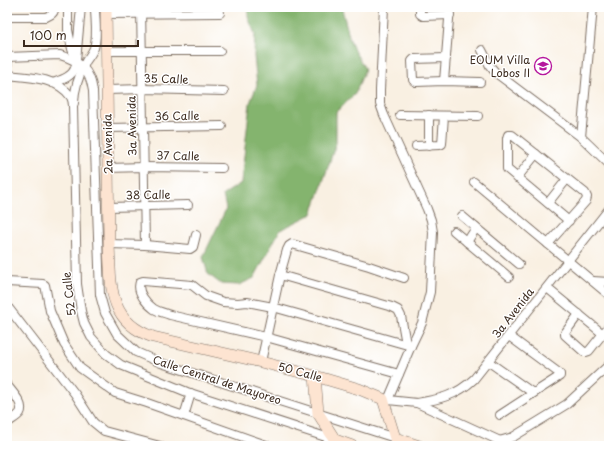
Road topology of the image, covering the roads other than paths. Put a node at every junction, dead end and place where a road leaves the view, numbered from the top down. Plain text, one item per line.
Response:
1 (68, 7) edge
2 (81, 7) edge
3 (95, 7) edge
4 (384, 7) edge
5 (420, 7) edge
6 (593, 7) edge
7 (55, 9) edge
8 (141, 10) edge
9 (106, 11) edge
10 (450, 11) edge
11 (220, 13) dead end
12 (7, 17) edge
13 (482, 50) dead end
14 (107, 51) junction
15 (220, 51) dead end
16 (141, 52) junction
17 (8, 57) edge
18 (446, 58) junction
19 (76, 61) junction
20 (7, 67) edge
21 (84, 69) junction
22 (7, 75) edge
23 (444, 81) junction
24 (480, 82) dead end
25 (53, 83) junction
26 (143, 89) junction
27 (107, 90) junction
28 (224, 91) dead end
29 (74, 106) junction
30 (400, 115) dead end
31 (429, 115) junction
32 (444, 116) junction
33 (478, 116) dead end
34 (429, 124) junction
35 (444, 125) junction
36 (222, 126) dead end
37 (108, 128) junction
38 (143, 128) junction
39 (581, 137) junction
40 (416, 146) dead end
41 (429, 146) junction
42 (536, 154) junction
43 (609, 164) edge
44 (144, 167) junction
45 (108, 168) junction
46 (222, 168) dead end
47 (517, 178) junction
48 (567, 179) junction
49 (474, 182) dead end
50 (548, 203) junction
51 (144, 205) junction
52 (188, 205) dead end
53 (109, 207) junction
54 (609, 209) edge
55 (462, 216) dead end
56 (606, 218) edge
57 (569, 221) junction
58 (476, 228) junction
59 (454, 231) dead end
60 (196, 235) dead end
61 (466, 242) junction
62 (110, 244) junction
63 (145, 244) junction
64 (548, 244) junction
65 (568, 261) junction
66 (519, 264) dead end
67 (280, 275) junction
68 (509, 277) dead end
69 (404, 278) dead end
70 (111, 281) joint
71 (7, 282) edge
72 (593, 282) junction
73 (609, 282) edge
74 (547, 288) junction
75 (609, 295) edge
76 (7, 306) edge
77 (273, 307) junction
78 (579, 314) junction
79 (609, 326) edge
80 (602, 334) junction
81 (509, 336) junction
82 (266, 337) junction
83 (408, 345) junction
84 (261, 362) junction
85 (489, 362) junction
86 (609, 365) edge
87 (399, 374) junction
88 (315, 376) junction
89 (7, 386) edge
90 (191, 393) junction
91 (533, 394) junction
92 (386, 400) junction
93 (416, 403) junction
94 (318, 413) junction
95 (500, 415) dead end
96 (184, 416) junction
97 (7, 423) edge
98 (395, 438) junction
99 (335, 440) junction
100 (499, 441) junction
101 (160, 446) edge
102 (269, 446) edge
103 (352, 446) edge
104 (419, 446) edge
105 (511, 446) edge

1 - 19 street
2 - 19 street
3 - 21 street, 52 Calle
4 - 83 street
5 - 10 street
6 - 39 street
7 - 12 street
8 - 9 street
8 - 11 street
8 - 16 street, 3a Avenida
9 - 14 main road, 2a Avenida
10 - 18 street
13 - 39 street
14 - 16 street
14 - 27 main road, 2a Avenida
15 - 16 street
16 - 26 street, 3a Avenida
17 - 19 street
17 - 20 street
18 - 23 street
18 - 23 street
19 - 21 street
19 - 25 street
21 - 29 street, 52 Calle
21 - 94 street, Calle Central de Mayoreo
22 - 25 street
23 - 24 street
25 - 29 street
26 - 27 street, 35 Calle
26 - 28 street, 35 Calle
26 - 38 street, 3a Avenida
27 - 37 main road, 2a Avenida
29 - 90 street, 52 Calle
30 - 31 street
31 - 32 street
31 - 34 street
32 - 33 street
32 - 35 street
34 - 35 street
34 - 41 street
35 - 41 street
36 - 38 street, 36 Calle
37 - 38 street, 36 Calle
37 - 45 main road, 2a Avenida
38 - 44 street, 3a Avenida
39 - 43 street
40 - 41 street
42 - 47 street
42 - 47 street
42 - 48 street
44 - 45 street, 37 Calle
44 - 46 street, 37 Calle
44 - 51 street, 3a Avenida
45 - 53 main road, 2a Avenida
47 - 50 street
48 - 50 street
48 - 57 street
49 - 64 street
50 - 57 street
51 - 52 street, 38 Calle
51 - 53 street, 38 Calle
51 - 63 street, 3a Avenida
53 - 62 main road, 2a Avenida
54 - 56 street, 3a Avenida
55 - 58 street
56 - 65 street, 3a Avenida
57 - 64 street
58 - 61 street
58 - 66 street
59 - 61 street
60 - 63 street
61 - 68 street
62 - 63 street
62 - 70 main road, 2a Avenida
64 - 65 street
65 - 72 street
65 - 74 street, 3a Avenida
67 - 69 street
67 - 77 street
67 - 83 street
70 - 84 main road, 50 Calle
71 - 96 street
72 - 73 street
72 - 75 street
74 - 78 street
74 - 81 street, 3a Avenida
76 - 101 street
77 - 82 street
77 - 82 street
77 - 83 street
78 - 80 street
78 - 80 street
79 - 80 street
81 - 85 street, 3a Avenida
81 - 91 street
82 - 84 street
82 - 87 street
83 - 87 street
84 - 88 main road, 50 Calle
85 - 91 street
85 - 93 street, 3a Avenida
86 - 100 street
87 - 92 street
88 - 92 main road, 50 Calle
88 - 94 main road
89 - 97 street
90 - 96 street
90 - 99 street, 52 Calle
91 - 95 street
92 - 93 street, 50 Calle
92 - 98 main road
93 - 100 street, 50 Calle
94 - 98 street, Calle Central de Mayoreo
94 - 99 main road
96 - 102 street
98 - 104 main road, Calle Central de Mayoreo
99 - 103 main road
100 - 105 street, 50 Calle

